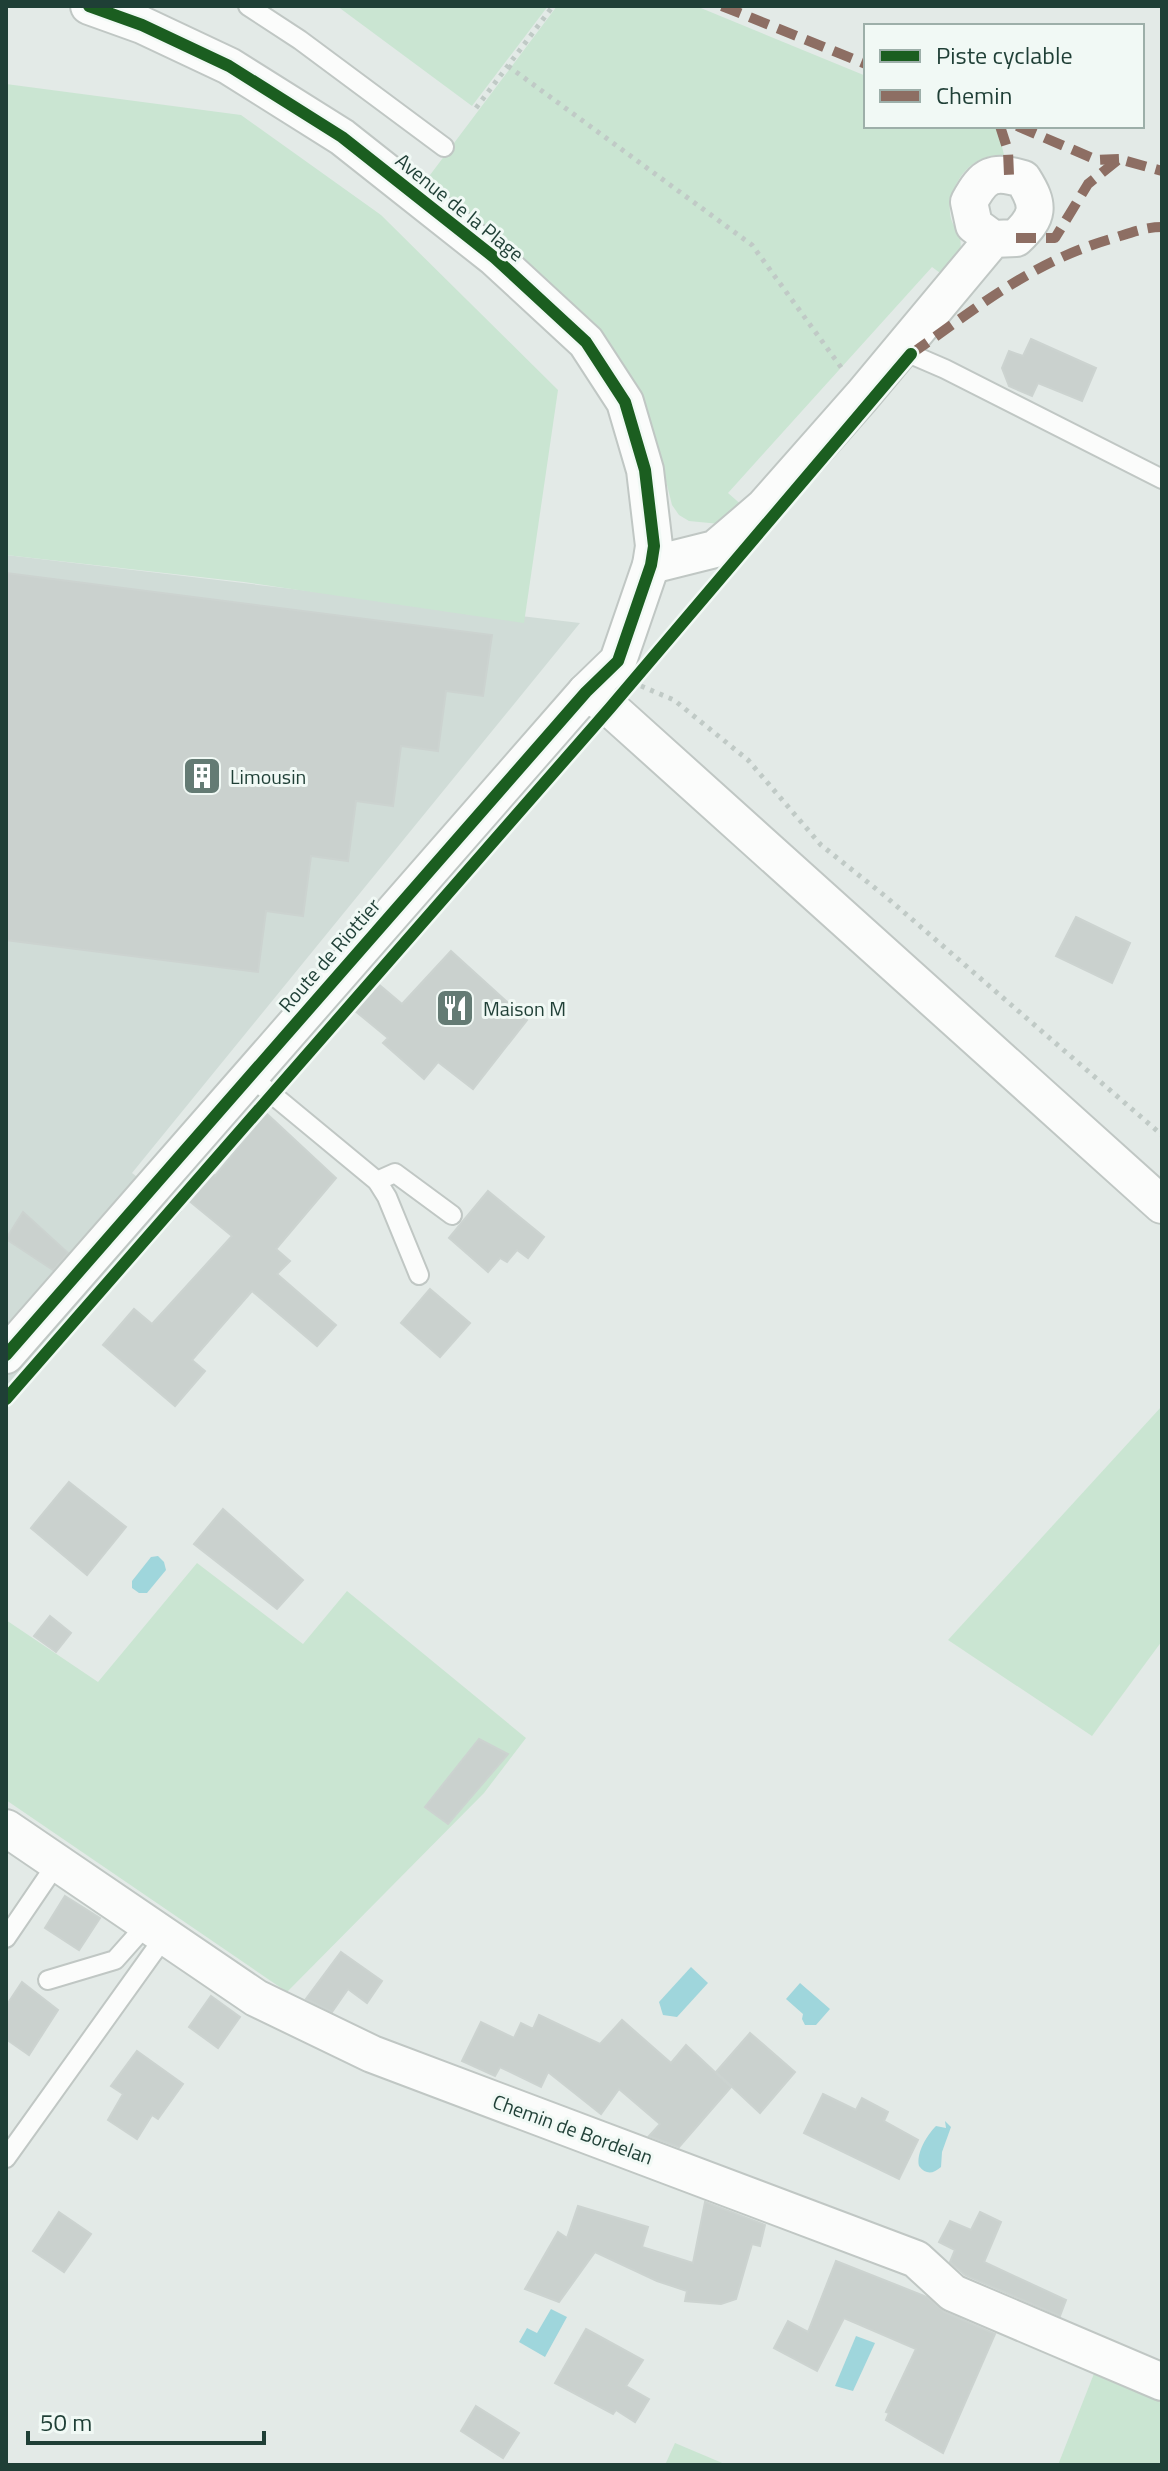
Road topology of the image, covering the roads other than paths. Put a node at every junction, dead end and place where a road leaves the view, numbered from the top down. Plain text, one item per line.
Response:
1 (89, 6) edge
2 (248, 6) edge
3 (146, 16) edge
4 (444, 147) dead end
5 (993, 239) dead end
6 (901, 350) junction
7 (1162, 479) edge
8 (651, 565) junction
9 (586, 692) junction
10 (250, 1076) junction
11 (377, 1181) junction
12 (1162, 1205) edge
13 (452, 1215) dead end
14 (419, 1275) dead end
15 (6, 1355) edge
16 (6, 1828) edge
17 (57, 1863) junction
18 (156, 1930) junction
19 (6, 1938) edge
20 (48, 1980) dead end
21 (6, 2158) edge
22 (1162, 2382) edge

1 - 3 street, Avenue de la Plage
2 - 4 lane
3 - 8 street, Avenue de la Plage
5 - 6 street
6 - 7 lane
6 - 8 street
8 - 9 street, Route de Riottier
9 - 10 street, Route de Riottier
9 - 12 street
10 - 11 lane
10 - 15 street, Route de Riottier
11 - 13 lane
11 - 14 lane
16 - 17 street, Chemin de Bordelan
17 - 18 street, Chemin de Bordelan
17 - 19 lane
18 - 20 lane
18 - 21 lane
18 - 22 street, Chemin de Bordelan

